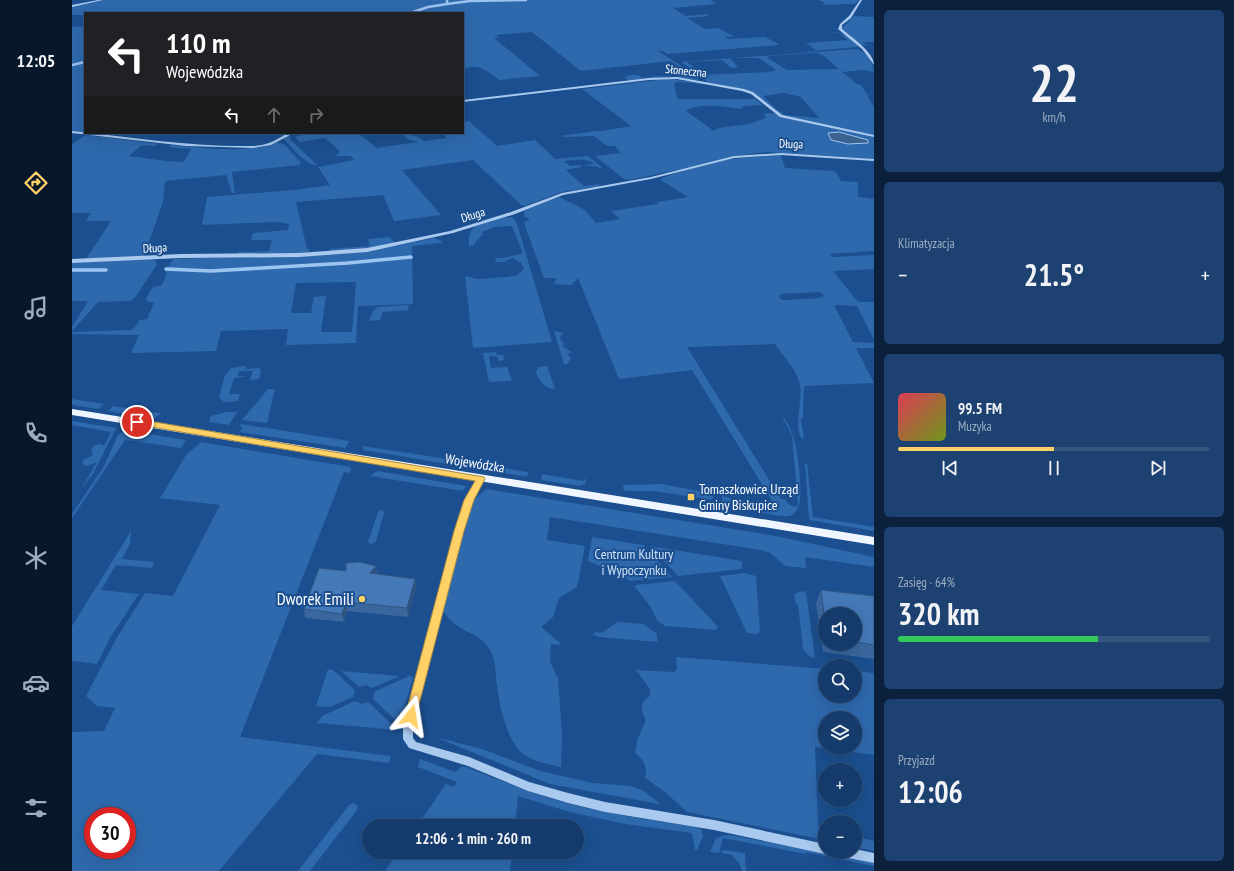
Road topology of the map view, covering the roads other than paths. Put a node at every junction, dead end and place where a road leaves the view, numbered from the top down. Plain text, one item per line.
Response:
1 (102, 0) edge
2 (861, 0) edge
3 (72, 6) edge
4 (874, 64) edge
5 (464, 101) edge
6 (72, 132) edge
7 (84, 133) edge
8 (90, 134) edge
9 (290, 134) edge
10 (874, 136) edge
11 (874, 160) edge
12 (72, 261) edge
13 (72, 412) edge
14 (480, 479) junction
15 (874, 541) edge
16 (818, 847) edge
17 (862, 856) edge
18 (874, 858) edge

1 - 3 street
2 - 4 street
5 - 10 street, Słoneczna
6 - 7 street
8 - 9 street
11 - 12 street, Długa
13 - 14 main road, Wojewódzka
14 - 15 main road, Wojewódzka
14 - 16 street
17 - 18 street

